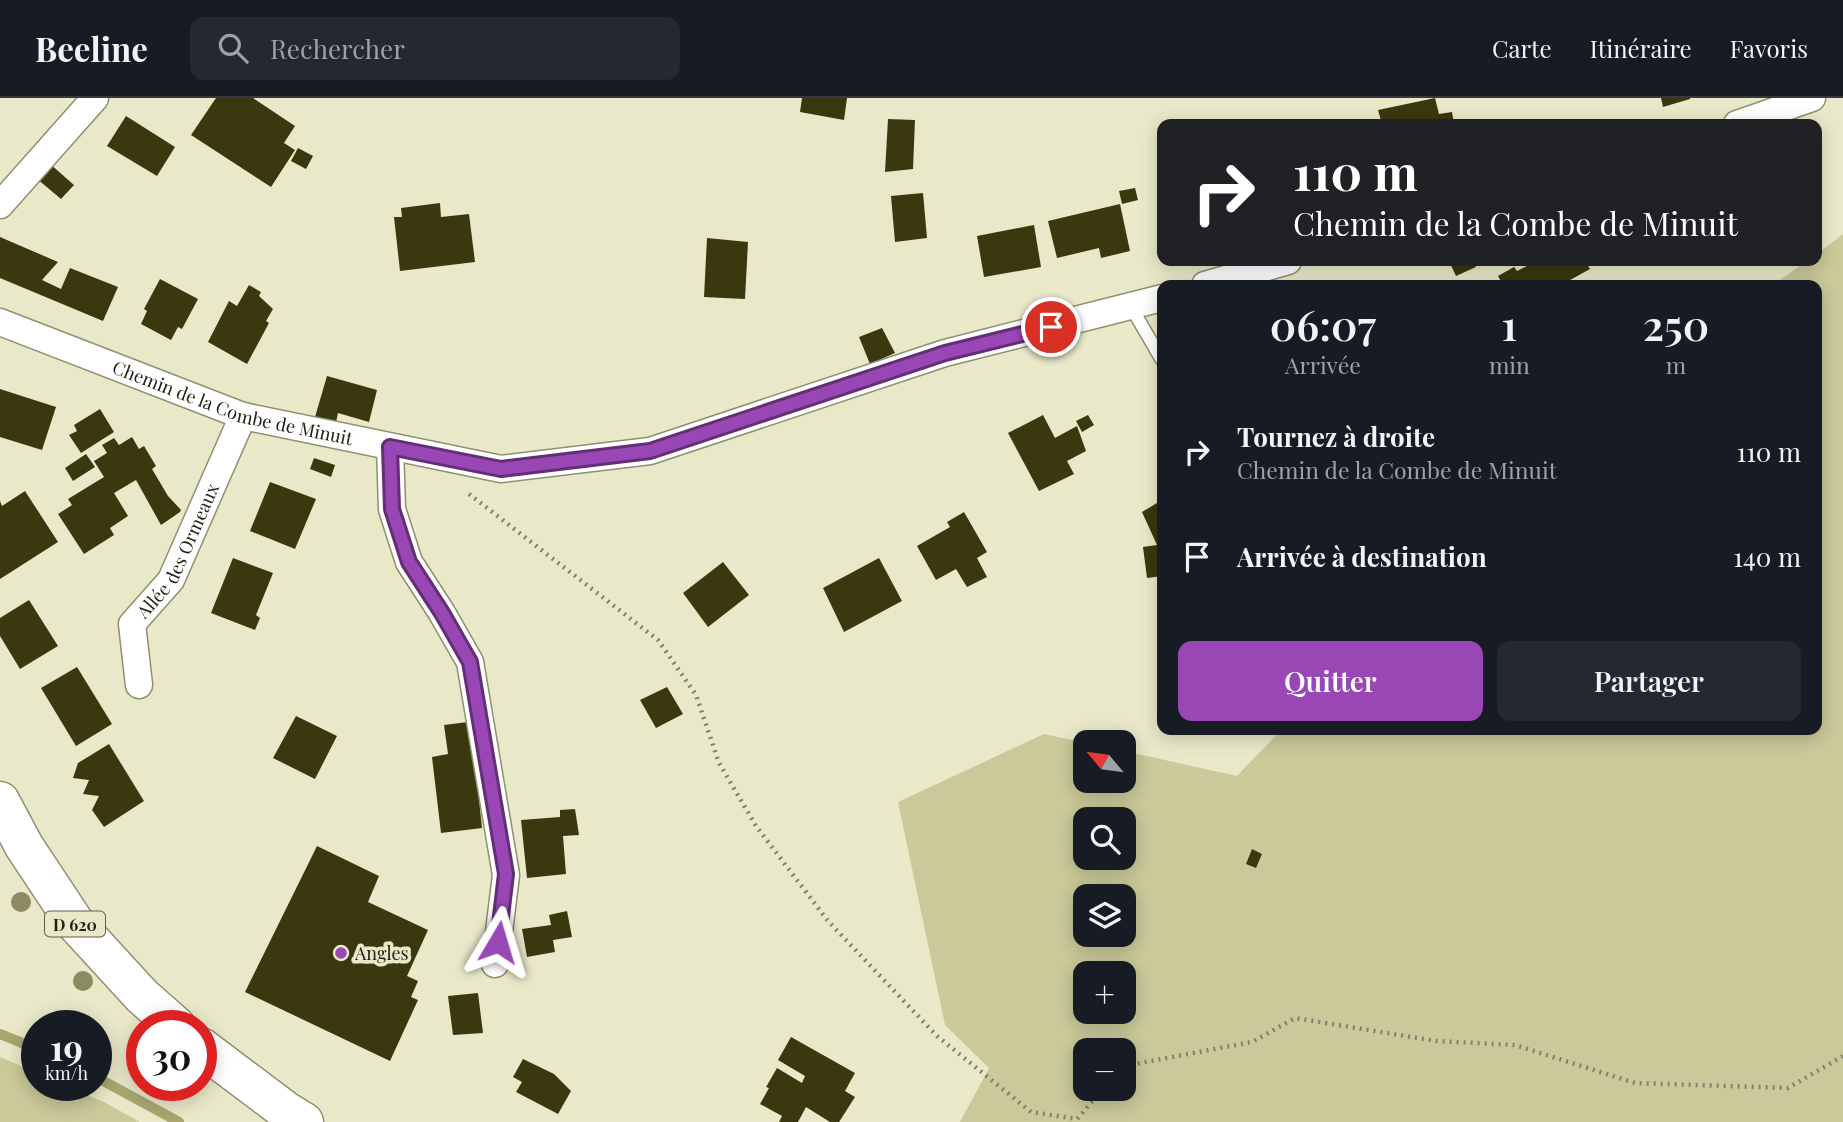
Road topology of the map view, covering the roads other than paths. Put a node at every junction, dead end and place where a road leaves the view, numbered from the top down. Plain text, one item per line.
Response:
1 (94, 98) edge
2 (1812, 98) edge
3 (1751, 119) edge
4 (0, 205) edge
5 (1271, 266) edge
6 (1222, 280) edge
7 (1157, 299) edge
8 (1131, 307) junction
9 (0, 322) edge
10 (1157, 351) edge
11 (243, 416) junction
12 (390, 447) junction
13 (139, 685) dead end
14 (0, 801) edge
15 (495, 964) dead end
16 (158, 1010) edge
17 (217, 1060) edge
18 (304, 1122) edge

1 - 4 street
2 - 3 street
5 - 6 street
7 - 8 street, Chemin de la Combe de Minuit
8 - 10 lane
8 - 12 street, Chemin de la Combe de Minuit
9 - 11 street, Chemin de la Combe de Minuit
11 - 12 street, Chemin de la Combe de Minuit
11 - 13 street, Allée des Ormeaux
12 - 15 street
14 - 16 main road, D 620
17 - 18 main road

